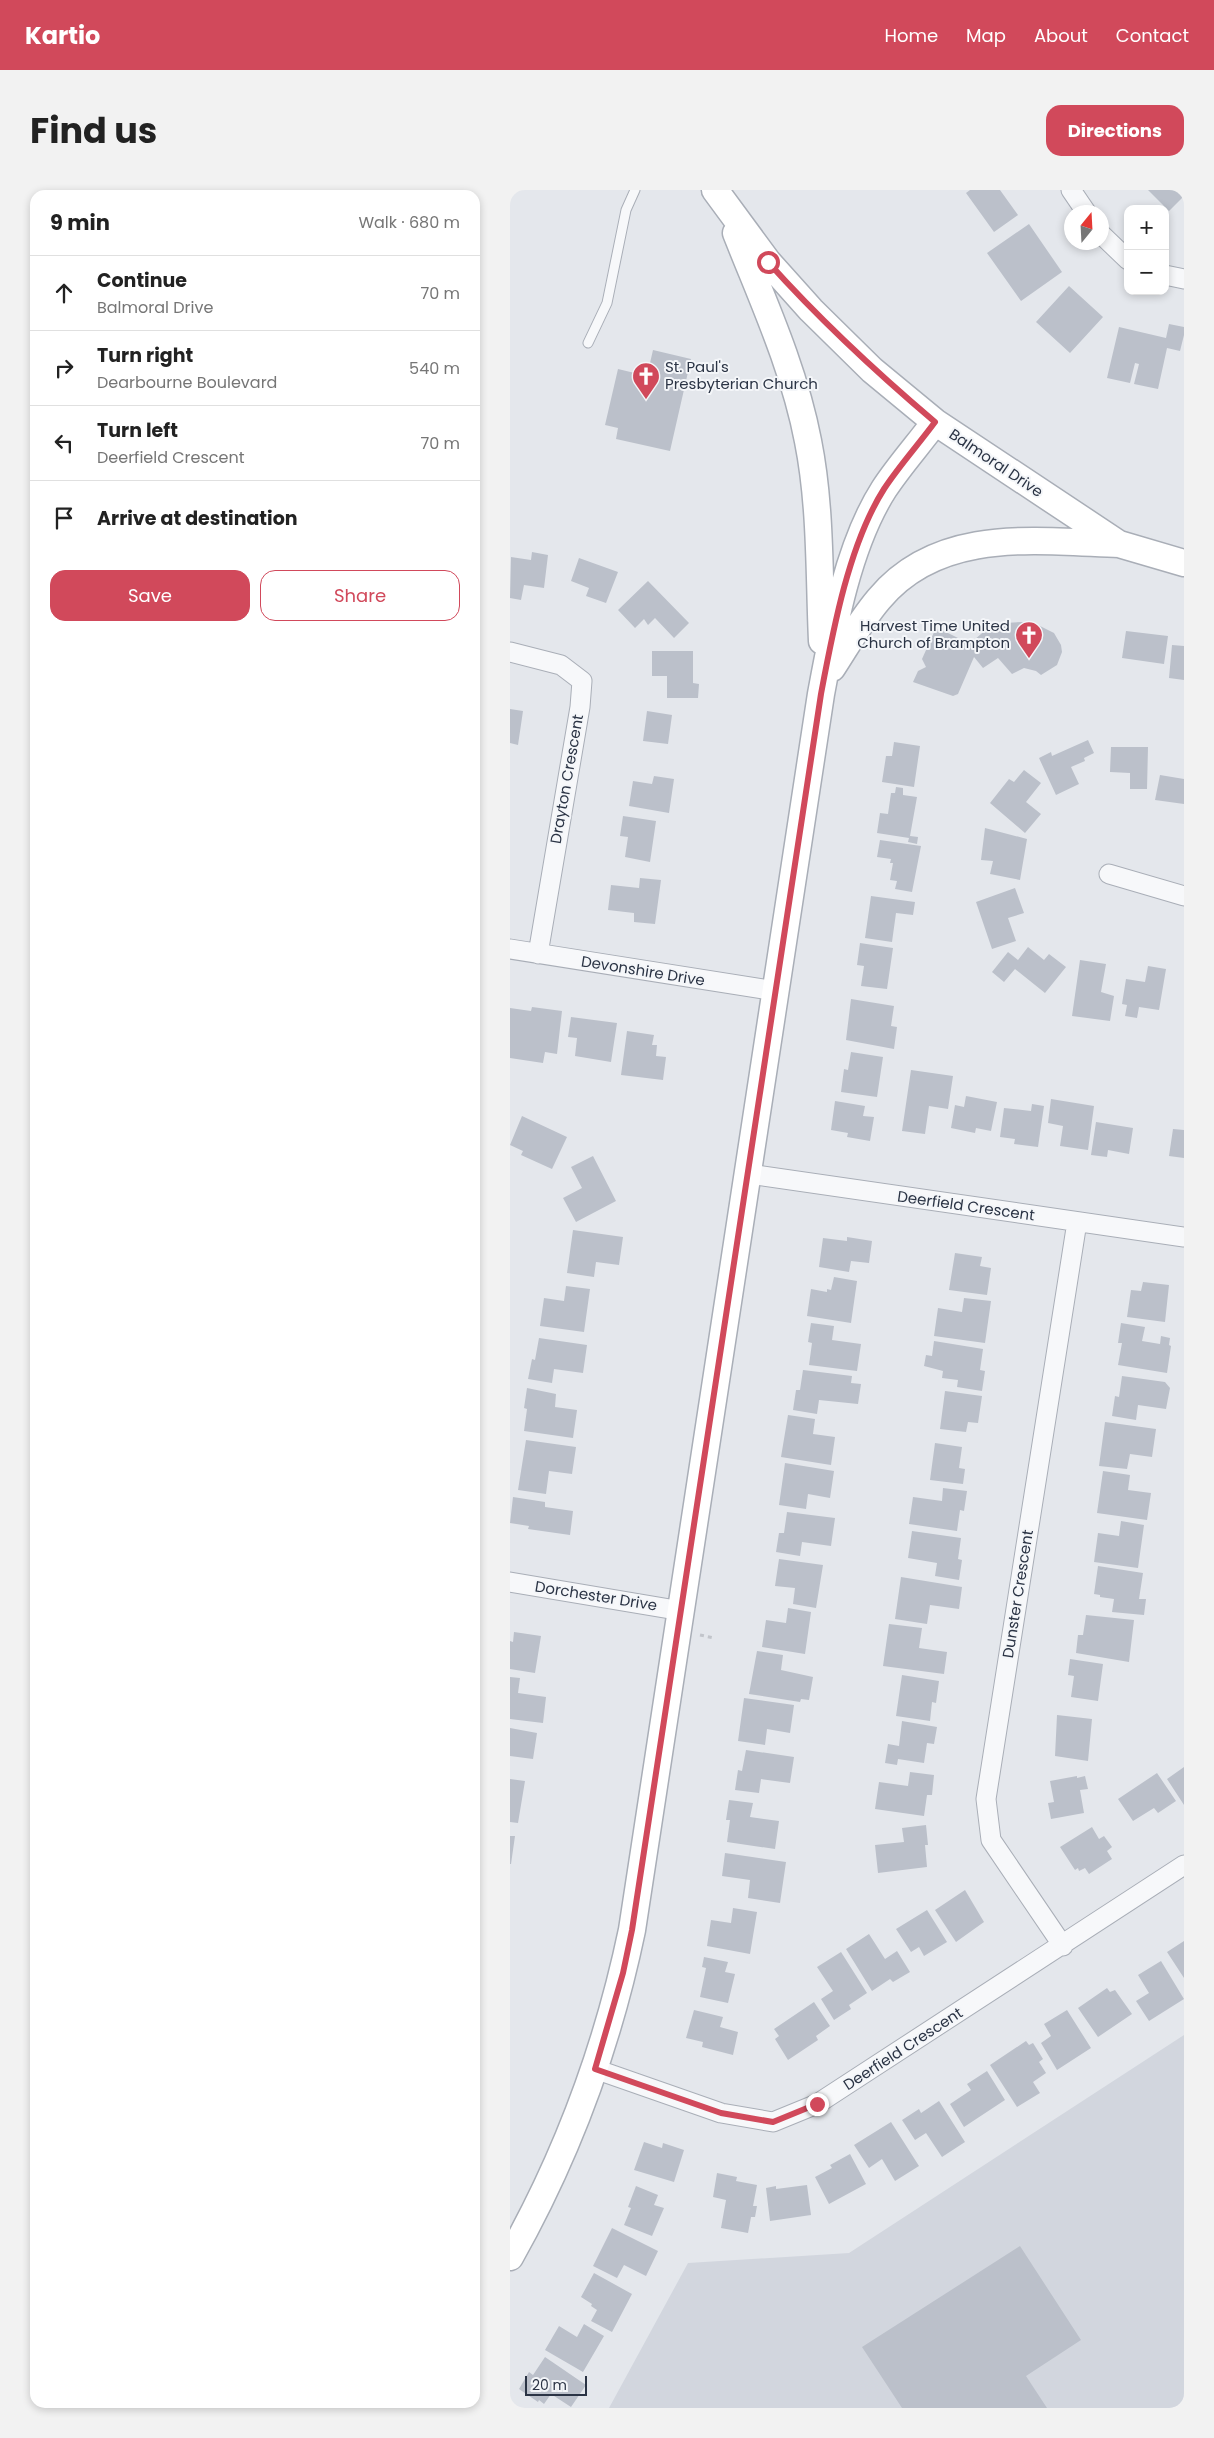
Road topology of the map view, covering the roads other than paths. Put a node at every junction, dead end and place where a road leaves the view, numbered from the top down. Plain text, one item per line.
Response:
1 (634, 190) edge
2 (1071, 190) edge
3 (719, 195) edge
4 (1081, 205) edge
5 (1109, 242) edge
6 (1124, 256) edge
7 (1169, 276) edge
8 (1184, 279) edge
9 (588, 343) dead end
10 (935, 422) junction
11 (1119, 544) junction
12 (1184, 564) edge
13 (510, 652) edge
14 (823, 682) junction
15 (1109, 874) dead end
16 (1184, 896) edge
17 (510, 950) edge
18 (538, 954) junction
19 (776, 991) junction
20 (749, 1174) junction
21 (1077, 1222) junction
22 (1184, 1237) edge
23 (510, 1582) edge
24 (682, 1611) junction
25 (1184, 1866) edge
26 (1063, 1946) junction
27 (595, 2069) junction
28 (510, 2257) edge

1 - 9 lane
2 - 4 street
3 - 10 street, Balmoral Drive
3 - 14 street
5 - 6 street
7 - 8 street
10 - 11 street, Balmoral Drive
10 - 14 street
11 - 12 street, Balmoral Drive
11 - 14 street
13 - 18 street, Drayton Crescent
14 - 19 street
15 - 16 street
17 - 18 street, Devonshire Drive
18 - 19 street, Devonshire Drive
19 - 20 street
20 - 21 street, Deerfield Crescent
20 - 24 street
21 - 22 street, Deerfield Crescent
21 - 26 street, Dunster Crescent
23 - 24 street, Dorchester Drive
24 - 27 street
25 - 26 street, Deerfield Crescent
26 - 27 street, Deerfield Crescent
27 - 28 street

